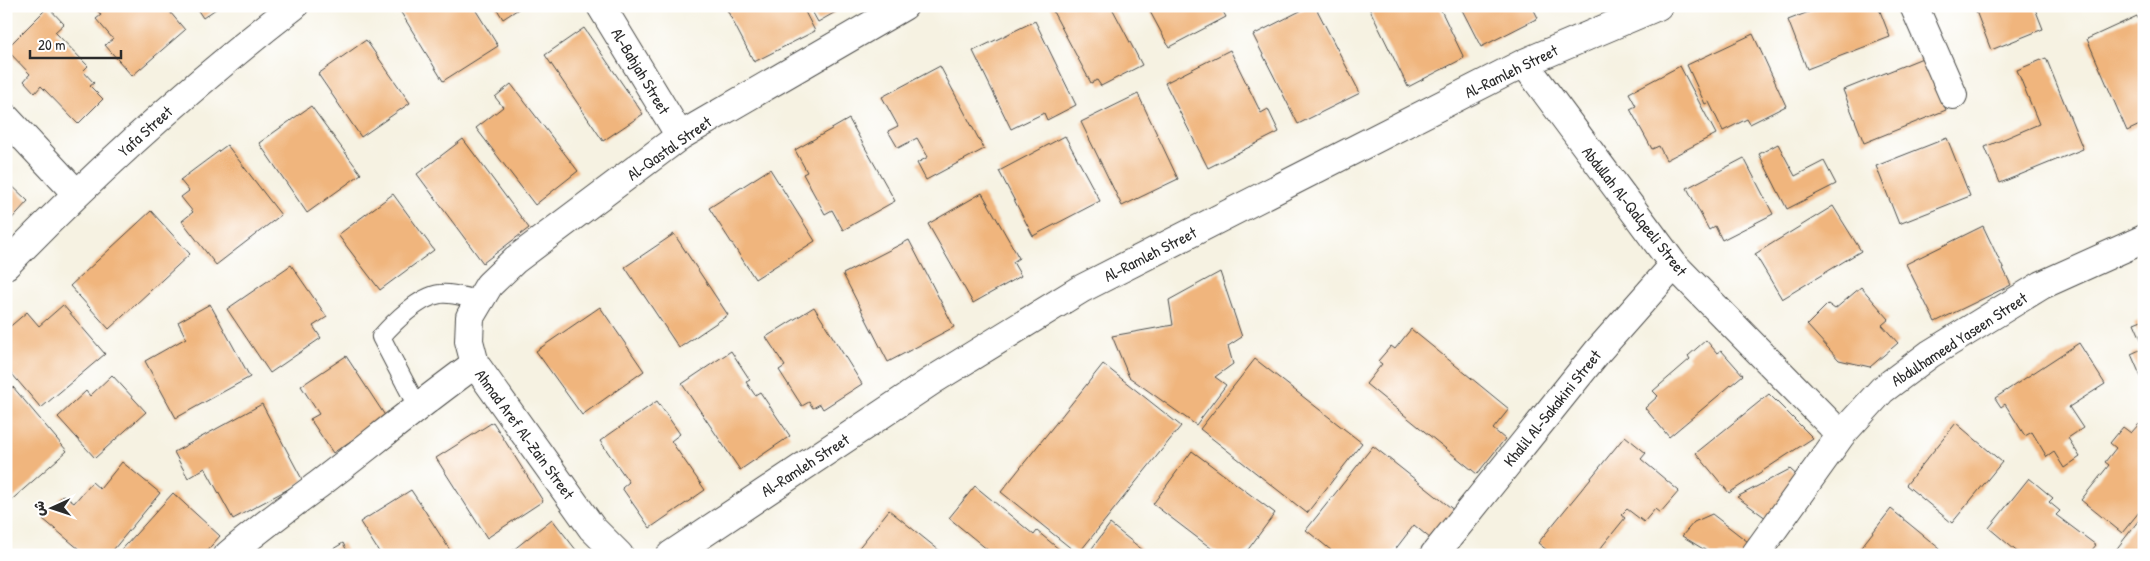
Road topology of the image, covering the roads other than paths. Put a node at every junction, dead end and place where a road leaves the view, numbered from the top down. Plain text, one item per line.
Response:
1 (294, 6) edge
2 (601, 6) edge
3 (904, 6) edge
4 (1658, 6) edge
5 (1914, 6) edge
6 (1524, 63) junction
7 (1953, 96) dead end
8 (6, 118) edge
9 (680, 136) junction
10 (76, 192) junction
11 (2144, 239) edge
12 (1674, 265) junction
13 (6, 266) edge
14 (478, 300) junction
15 (475, 364) junction
16 (417, 406) junction
17 (1841, 435) junction
18 (228, 555) edge
19 (619, 555) edge
20 (671, 555) edge
21 (1434, 555) edge
22 (1755, 555) edge

1 - 10 street, Yafa Street
2 - 9 street, Al-Bahjah Street
3 - 9 street, Al-Qastal Street
4 - 6 street, Al-Ramleh Street
5 - 7 street
6 - 12 street, Abdullah Al-Qalqeeli Street
6 - 20 street, Al-Ramleh Street
8 - 10 street
9 - 14 street, Al-Qastal Street
10 - 13 street, Yafa Street
11 - 17 street, Abdulhameed Yaseen Street
12 - 17 street, Abdullah Al-Qalqeeli Street
12 - 21 street, Khalil Al-Sakakini Street
14 - 15 street, Ahmad Aref Al-Zain Street
14 - 16 lane
15 - 16 street
15 - 19 street, Ahmad Aref Al-Zain Street
16 - 18 street
17 - 22 street, Abdulhameed Yaseen Street

